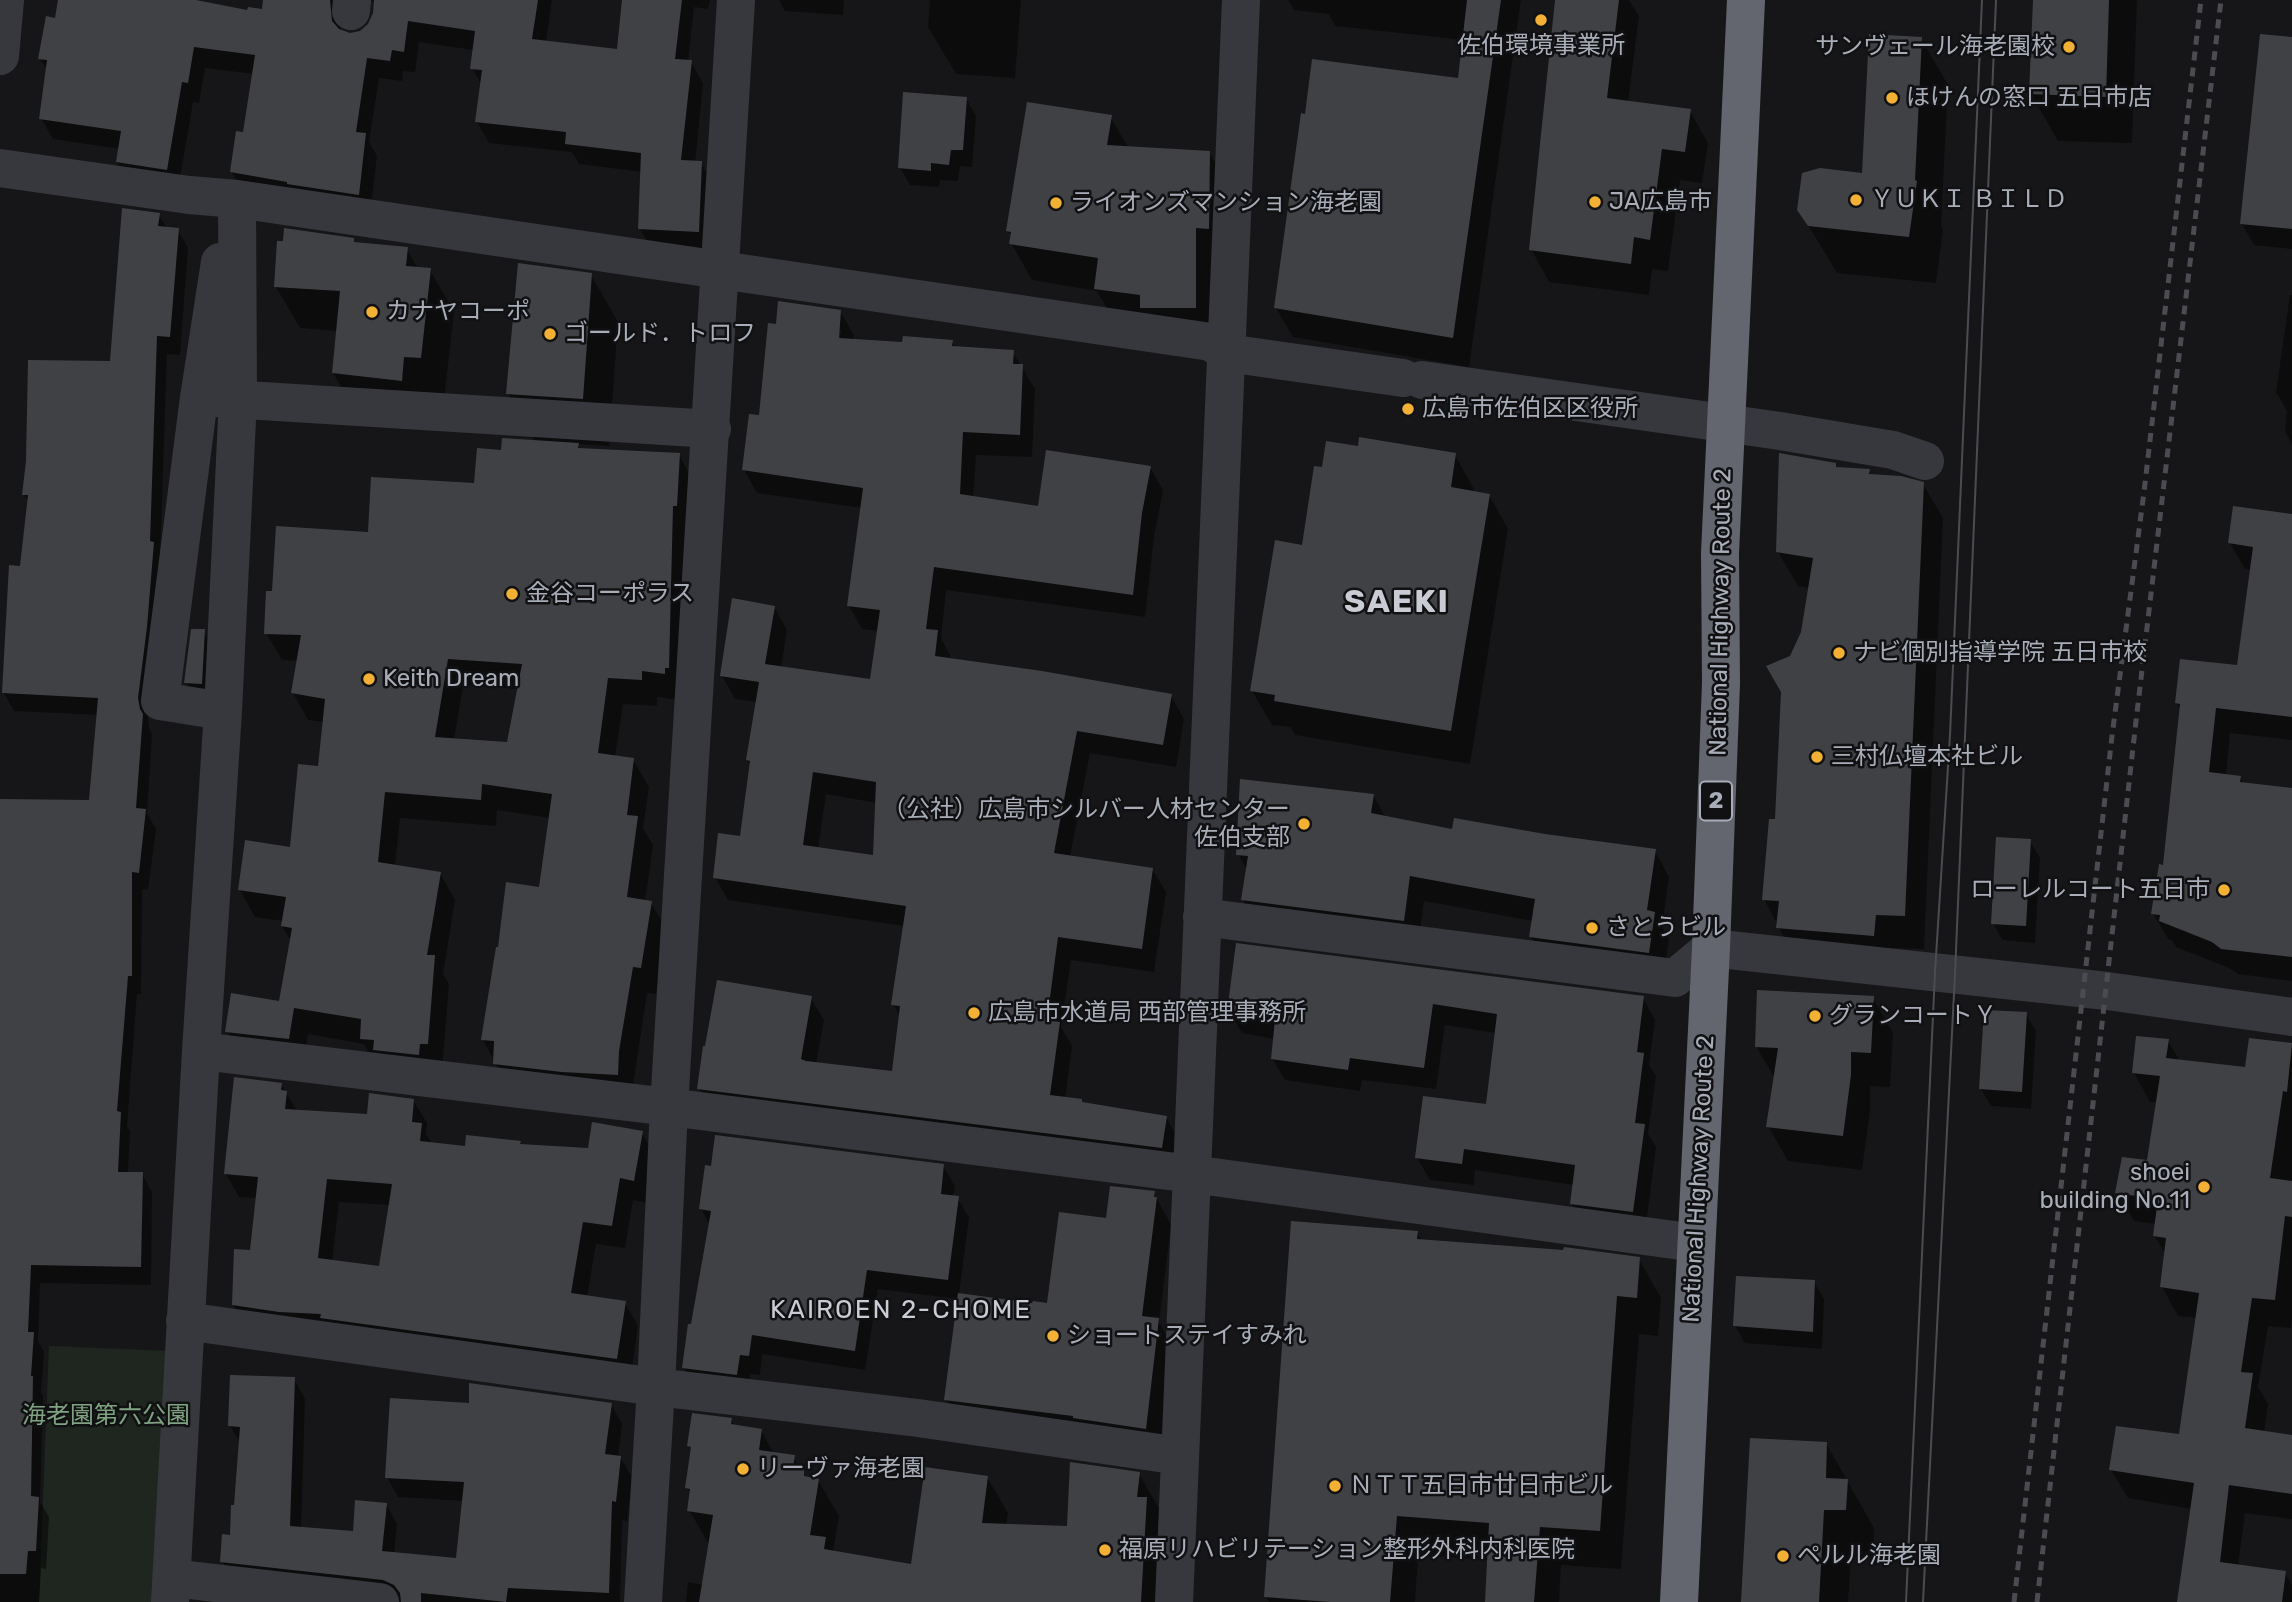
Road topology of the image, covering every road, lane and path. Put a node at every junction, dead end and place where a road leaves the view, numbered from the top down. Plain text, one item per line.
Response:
1 (5, 0) edge
2 (736, 0) edge
3 (1241, 0) edge
4 (1746, 0) edge
5 (0, 56) edge
6 (0, 168) edge
7 (237, 199) junction
8 (720, 269) junction
9 (1227, 353) junction
10 (199, 398) junction
11 (239, 398) junction
12 (1725, 425) junction
13 (712, 429) junction
14 (1925, 461) dead end
15 (223, 711) junction
16 (1202, 917) junction
17 (1711, 948) junction
18 (2292, 1017) edge
19 (201, 1051) junction
20 (669, 1107) junction
21 (1192, 1174) junction
22 (1696, 1243) junction
23 (185, 1321) junction
24 (656, 1387) junction
25 (1180, 1456) junction
26 (171, 1590) edge
27 (380, 1602) edge
28 (643, 1602) edge
29 (1174, 1602) edge
30 (1679, 1602) edge

1 - 5 street
2 - 8 street
3 - 9 street
4 - 12 highway, National Highway Route 2 / 2
6 - 7 street
7 - 8 street
7 - 10 street
7 - 11 street
8 - 9 street
8 - 13 street
9 - 12 street
9 - 16 street
10 - 11 street
10 - 15 street
11 - 13 street
11 - 15 street
12 - 14 street
12 - 17 highway, National Highway Route 2 / 2
13 - 20 street
15 - 19 street
16 - 17 street
16 - 21 street
17 - 18 street
17 - 22 highway, National Highway Route 2 / 2
19 - 20 street
19 - 23 street
20 - 21 street
20 - 24 street
21 - 22 street
21 - 25 street
22 - 30 highway, National Highway Route 2 / 2
23 - 24 street
23 - 26 street
24 - 25 street
24 - 28 street
25 - 29 street
26 - 27 street

